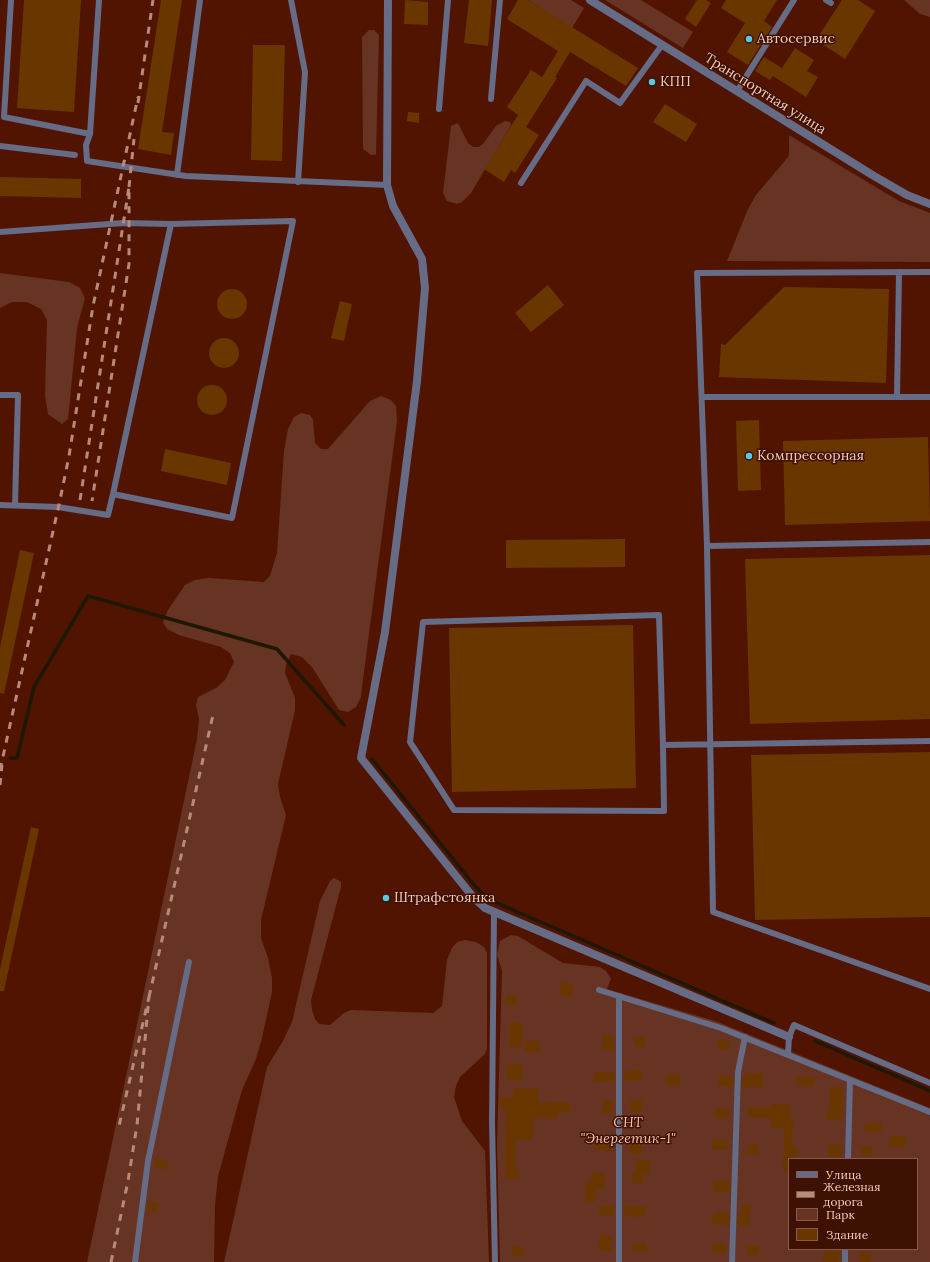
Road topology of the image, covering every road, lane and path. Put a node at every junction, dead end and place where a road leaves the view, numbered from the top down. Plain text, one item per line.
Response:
1 (11, 0) edge
2 (98, 0) edge
3 (200, 0) edge
4 (291, 0) edge
5 (388, 0) edge
6 (448, 0) edge
7 (500, 0) edge
8 (590, 0) edge
9 (794, 0) edge
10 (662, 45) junction
11 (737, 91) junction
12 (491, 100) dead end
13 (439, 109) dead end
14 (90, 134) junction
15 (0, 146) edge
16 (74, 155) dead end
17 (177, 175) junction
18 (298, 182) junction
19 (521, 183) dead end
20 (387, 186) junction
21 (930, 204) edge
22 (171, 224) junction
23 (0, 232) edge
24 (899, 272) junction
25 (930, 272) edge
26 (0, 395) edge
27 (702, 397) junction
28 (897, 397) junction
29 (930, 397) edge
30 (113, 494) junction
31 (0, 505) edge
32 (15, 505) junction
33 (930, 542) edge
34 (707, 546) junction
35 (930, 741) edge
36 (663, 745) junction
37 (710, 745) junction
38 (494, 912) junction
39 (189, 962) dead end
40 (930, 989) edge
41 (599, 990) dead end
42 (619, 996) junction
43 (745, 1037) junction
44 (790, 1037) junction
45 (788, 1054) junction
46 (850, 1080) junction
47 (930, 1083) edge
48 (930, 1112) edge
49 (848, 1158) edge
50 (845, 1250) edge
51 (135, 1262) edge
52 (495, 1262) edge
53 (619, 1262) edge
54 (732, 1262) edge
55 (845, 1262) edge

1 - 14 lane
2 - 14 lane
3 - 17 lane
4 - 18 lane
5 - 20 street
6 - 13 lane
7 - 12 lane
8 - 10 street, Транспортная улица
9 - 11 lane
10 - 11 street, Транспортная улица
10 - 19 lane
11 - 21 street, Транспортная улица
14 - 17 lane
15 - 16 lane
17 - 18 lane
18 - 20 lane
20 - 38 street
22 - 23 lane
22 - 30 lane
22 - 30 lane
24 - 25 lane
24 - 27 lane
24 - 28 lane
26 - 32 lane
27 - 28 lane
27 - 34 lane
28 - 29 lane
30 - 32 lane
31 - 32 lane
33 - 34 lane
34 - 37 lane
35 - 37 lane
36 - 36 lane
36 - 37 lane
37 - 40 lane
38 - 44 street
38 - 52 lane
39 - 51 lane
41 - 42 lane
42 - 43 lane
42 - 53 lane
43 - 45 lane
43 - 54 lane
44 - 45 lane
44 - 47 lane
45 - 46 lane
46 - 48 lane
46 - 49 lane
50 - 55 lane

